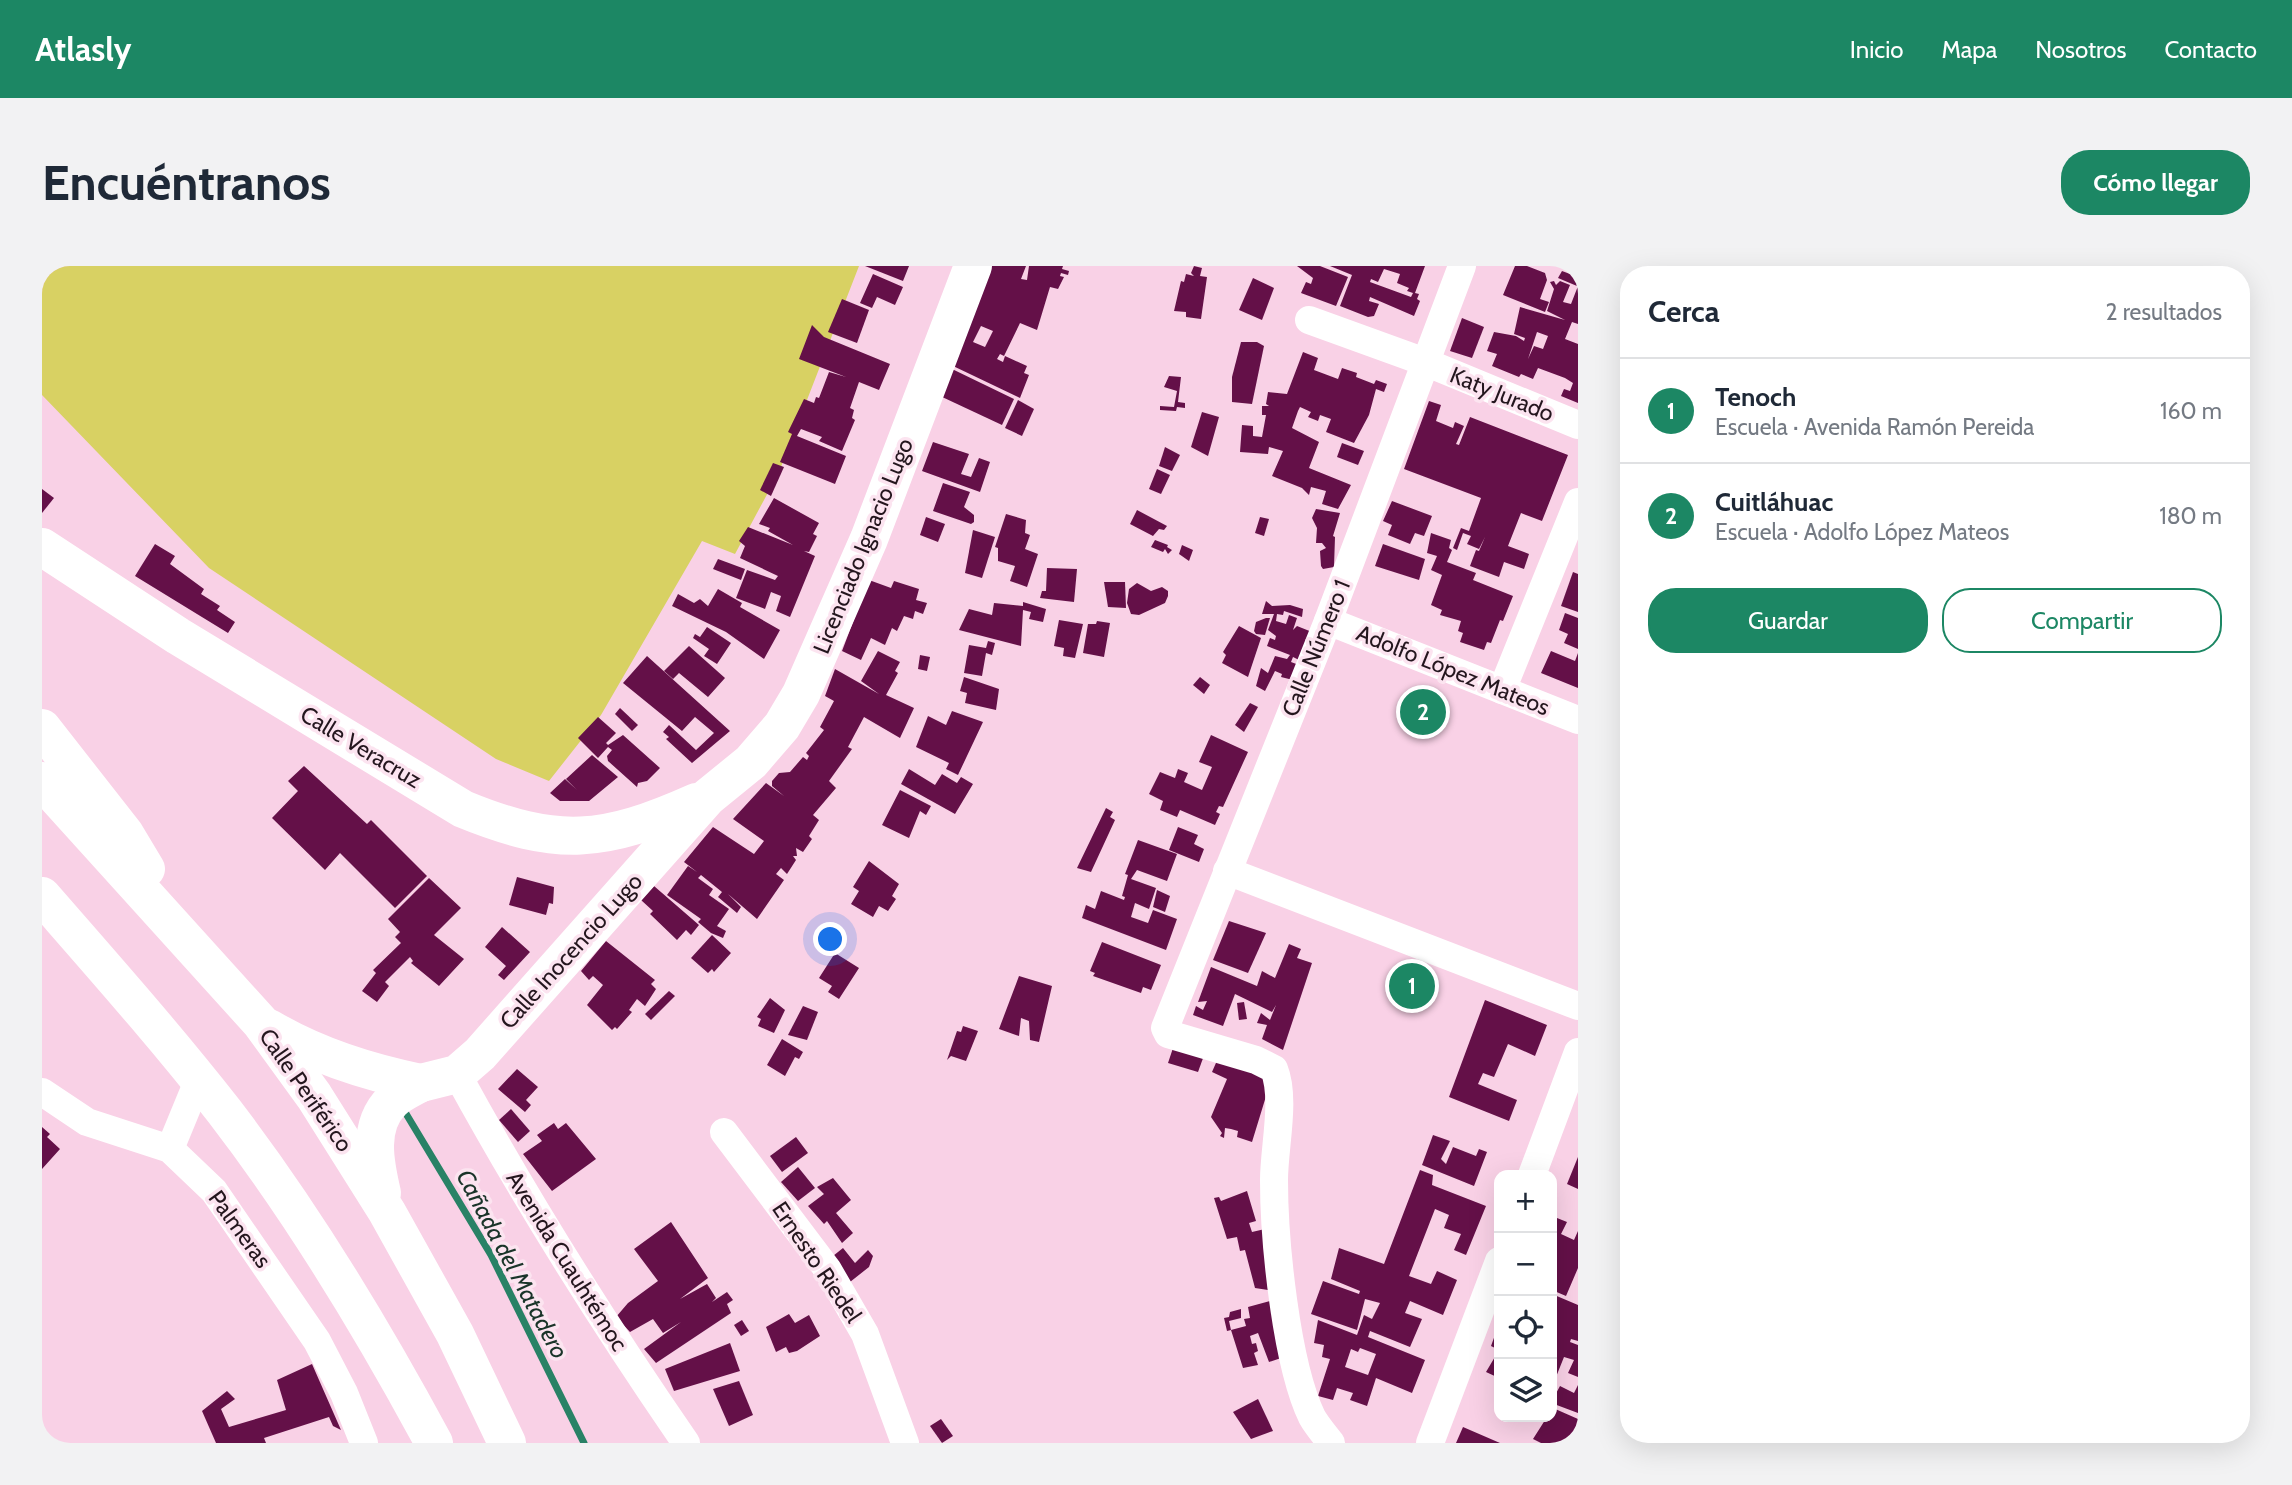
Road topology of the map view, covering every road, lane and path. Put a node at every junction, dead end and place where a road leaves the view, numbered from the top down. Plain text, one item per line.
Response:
1 (973, 266) edge
2 (1462, 266) edge
3 (1309, 320) dead end
4 (1425, 362) junction
5 (1578, 425) edge
6 (1578, 502) edge
7 (42, 547) edge
8 (1328, 621) junction
9 (1502, 690) junction
10 (1578, 720) edge
11 (42, 728) edge
12 (42, 781) edge
13 (708, 797) junction
14 (1227, 871) junction
15 (42, 896) edge
16 (169, 922) junction
17 (1578, 1006) edge
18 (261, 1023) junction
19 (1578, 1052) edge
20 (457, 1074) junction
21 (198, 1081) junction
22 (421, 1083) junction
23 (42, 1092) edge
24 (724, 1132) dead end
25 (170, 1149) junction
26 (1534, 1170) edge
27 (387, 1212) junction
28 (1494, 1274) edge
29 (366, 1438) edge
30 (435, 1443) edge
31 (507, 1443) edge
32 (686, 1443) edge
33 (905, 1443) edge
34 (1331, 1443) edge
35 (1430, 1443) edge

1 - 13 main road, Licenciado Ignacio Lugo
2 - 4 street, Calle Número 1
3 - 4 street, Katy Jurado
4 - 5 street, Katy Jurado
4 - 8 street, Calle Número 1
6 - 9 street
7 - 13 main road, Calle Veracruz
8 - 9 street, Adolfo López Mateos
8 - 14 street, Calle Número 1
9 - 10 street, Adolfo López Mateos
11 - 16 main road
12 - 16 main road, Calle Periférico
13 - 20 main road, Calle Inocencio Lugo
14 - 17 street
14 - 34 street, Calle Número 1
15 - 21 main road
16 - 18 main road, Calle Periférico
18 - 22 main road
18 - 27 main road, Calle Periférico
19 - 26 street
20 - 22 main road, Calle Inocencio Lugo
20 - 32 street, Avenida Cuauhtémoc
21 - 25 street
21 - 30 main road
22 - 27 main road
23 - 25 street, Palmeras
24 - 33 street, Ernesto Riedel
25 - 29 street, Palmeras
27 - 31 main road, Calle Periférico
28 - 35 street

